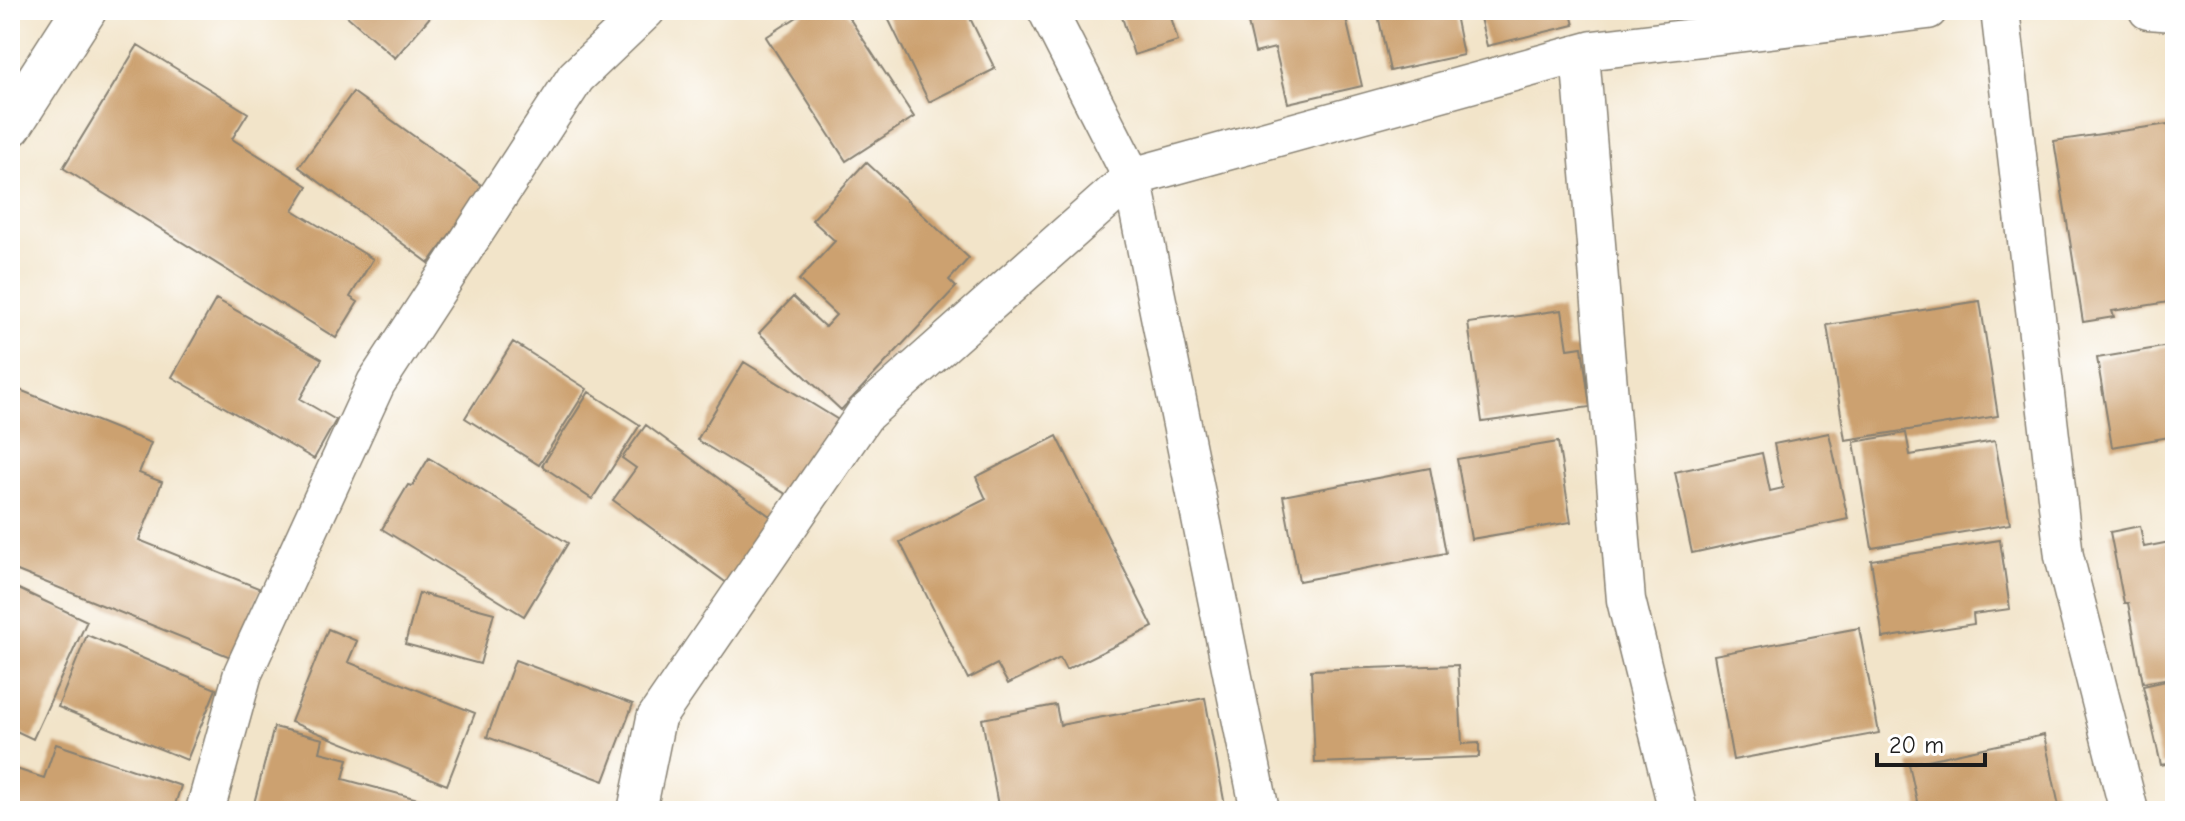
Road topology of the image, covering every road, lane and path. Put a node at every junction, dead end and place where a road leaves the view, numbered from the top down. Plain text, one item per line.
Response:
1 (84, 10) edge
2 (646, 10) edge
3 (1047, 10) edge
4 (1928, 10) edge
5 (2000, 10) edge
6 (2148, 10) edge
7 (2175, 12) edge
8 (1580, 54) junction
9 (10, 125) edge
10 (1132, 177) junction
11 (205, 811) edge
12 (637, 811) edge
13 (1260, 811) edge
14 (1678, 811) edge
15 (2129, 811) edge

1 - 9 main road
2 - 11 street
3 - 10 street
4 - 8 street
5 - 15 street
6 - 7 street
8 - 10 street
8 - 14 street
10 - 12 street
10 - 13 street

